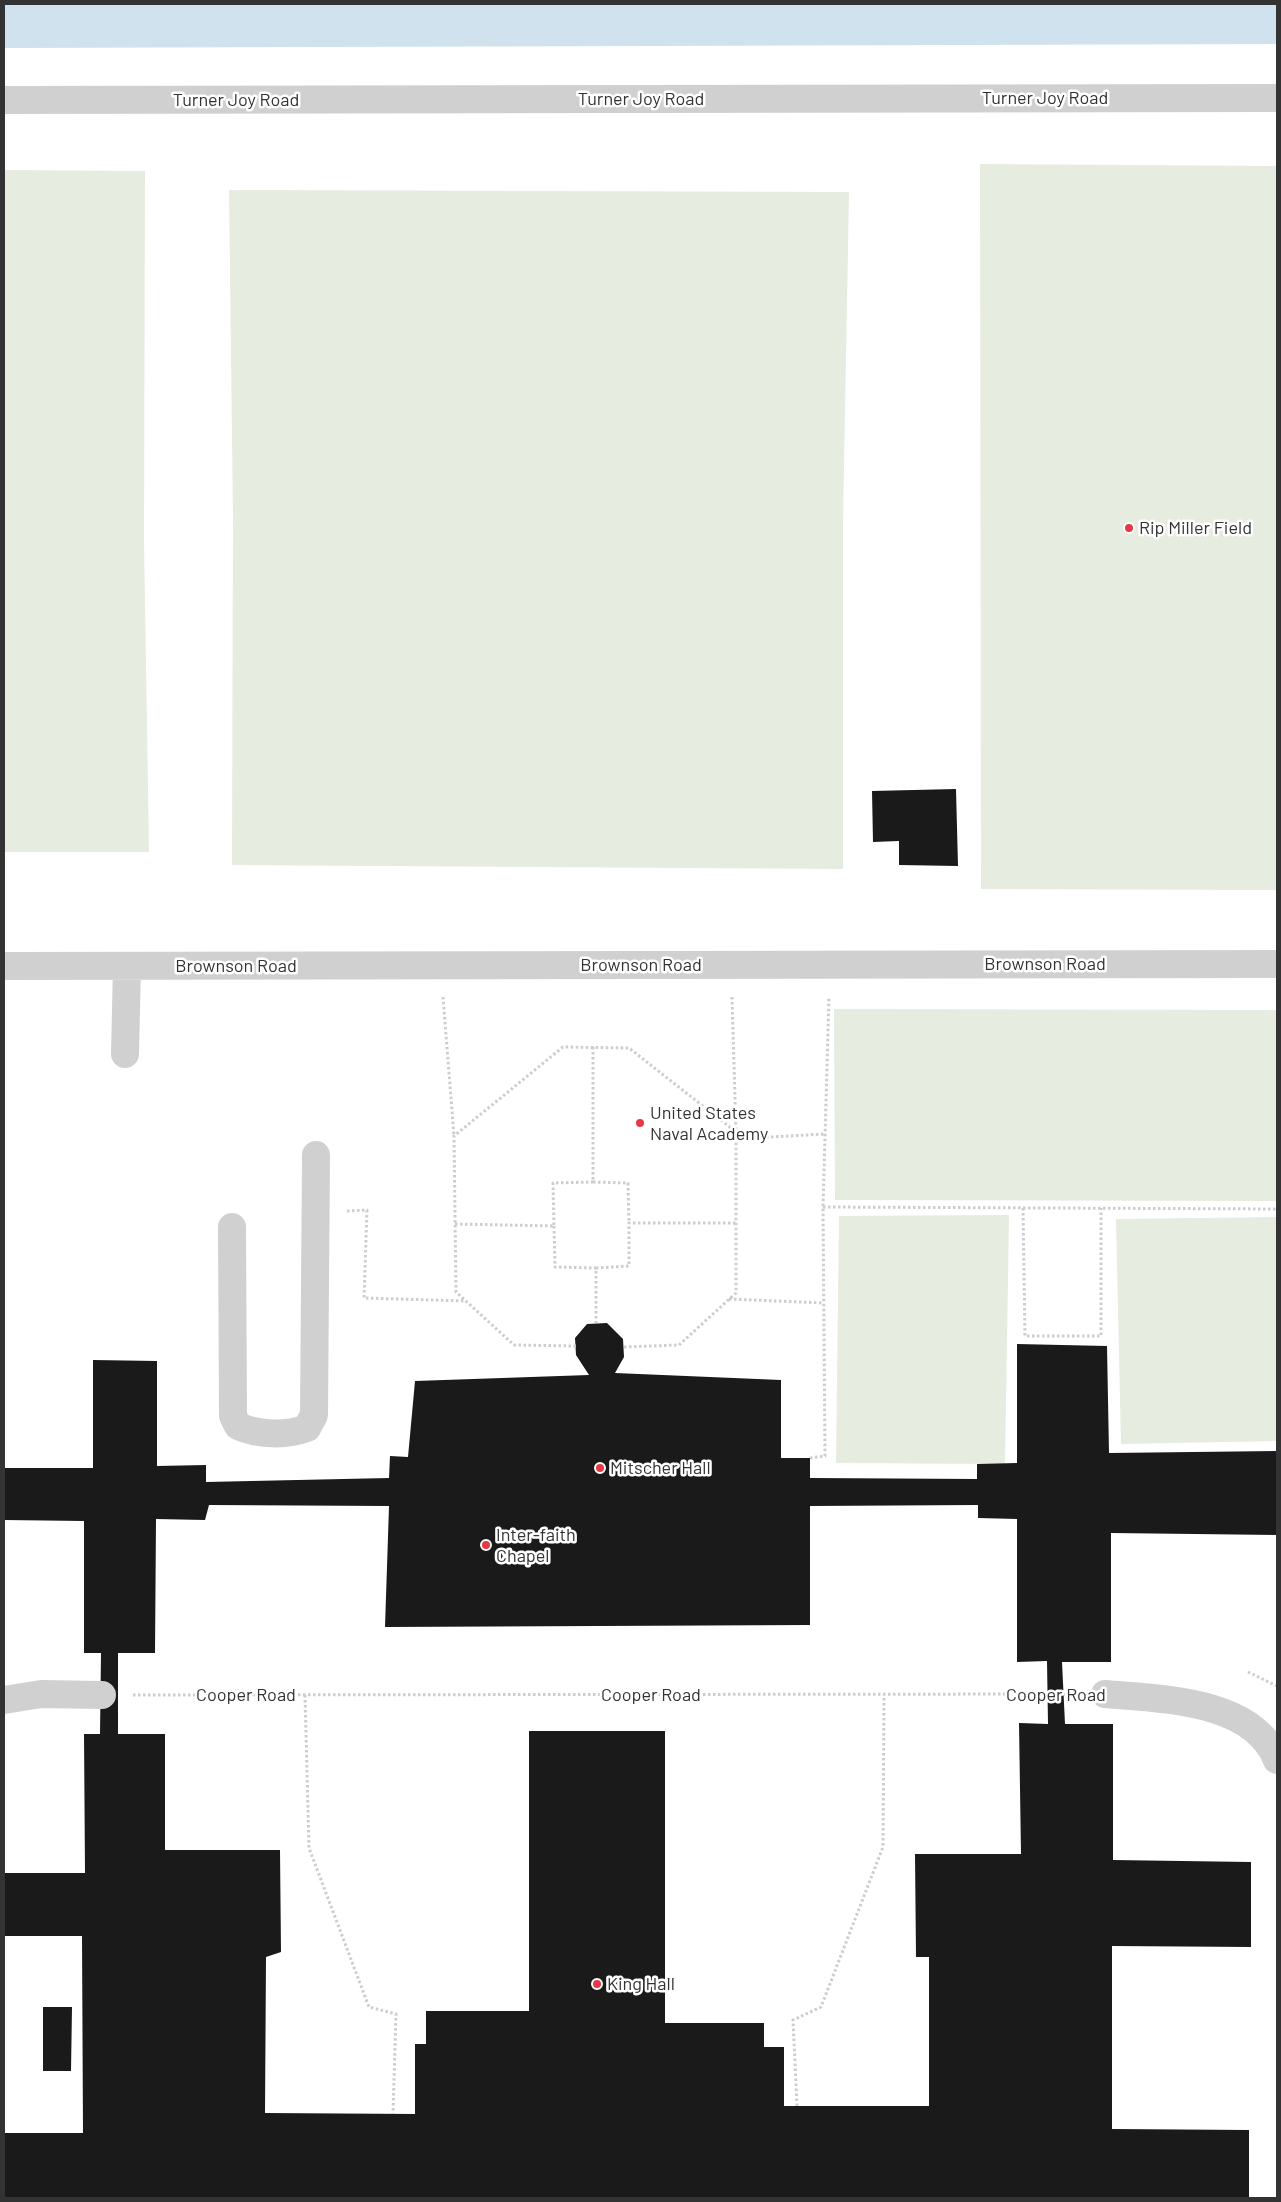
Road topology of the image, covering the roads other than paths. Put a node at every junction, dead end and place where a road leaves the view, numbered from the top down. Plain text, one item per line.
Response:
1 (1277, 98) edge
2 (4, 100) edge
3 (1277, 964) edge
4 (4, 966) edge
5 (127, 966) junction
6 (125, 1054) dead end
7 (316, 1154) dead end
8 (232, 1227) dead end
9 (1105, 1694) road end
10 (102, 1695) road end
11 (4, 1700) edge
12 (1277, 1760) edge

1 - 2 street, Turner Joy Road
3 - 5 street, Brownson Road
4 - 5 street, Brownson Road
5 - 6 street
7 - 8 street
9 - 12 street, Cooper Road
10 - 11 street

